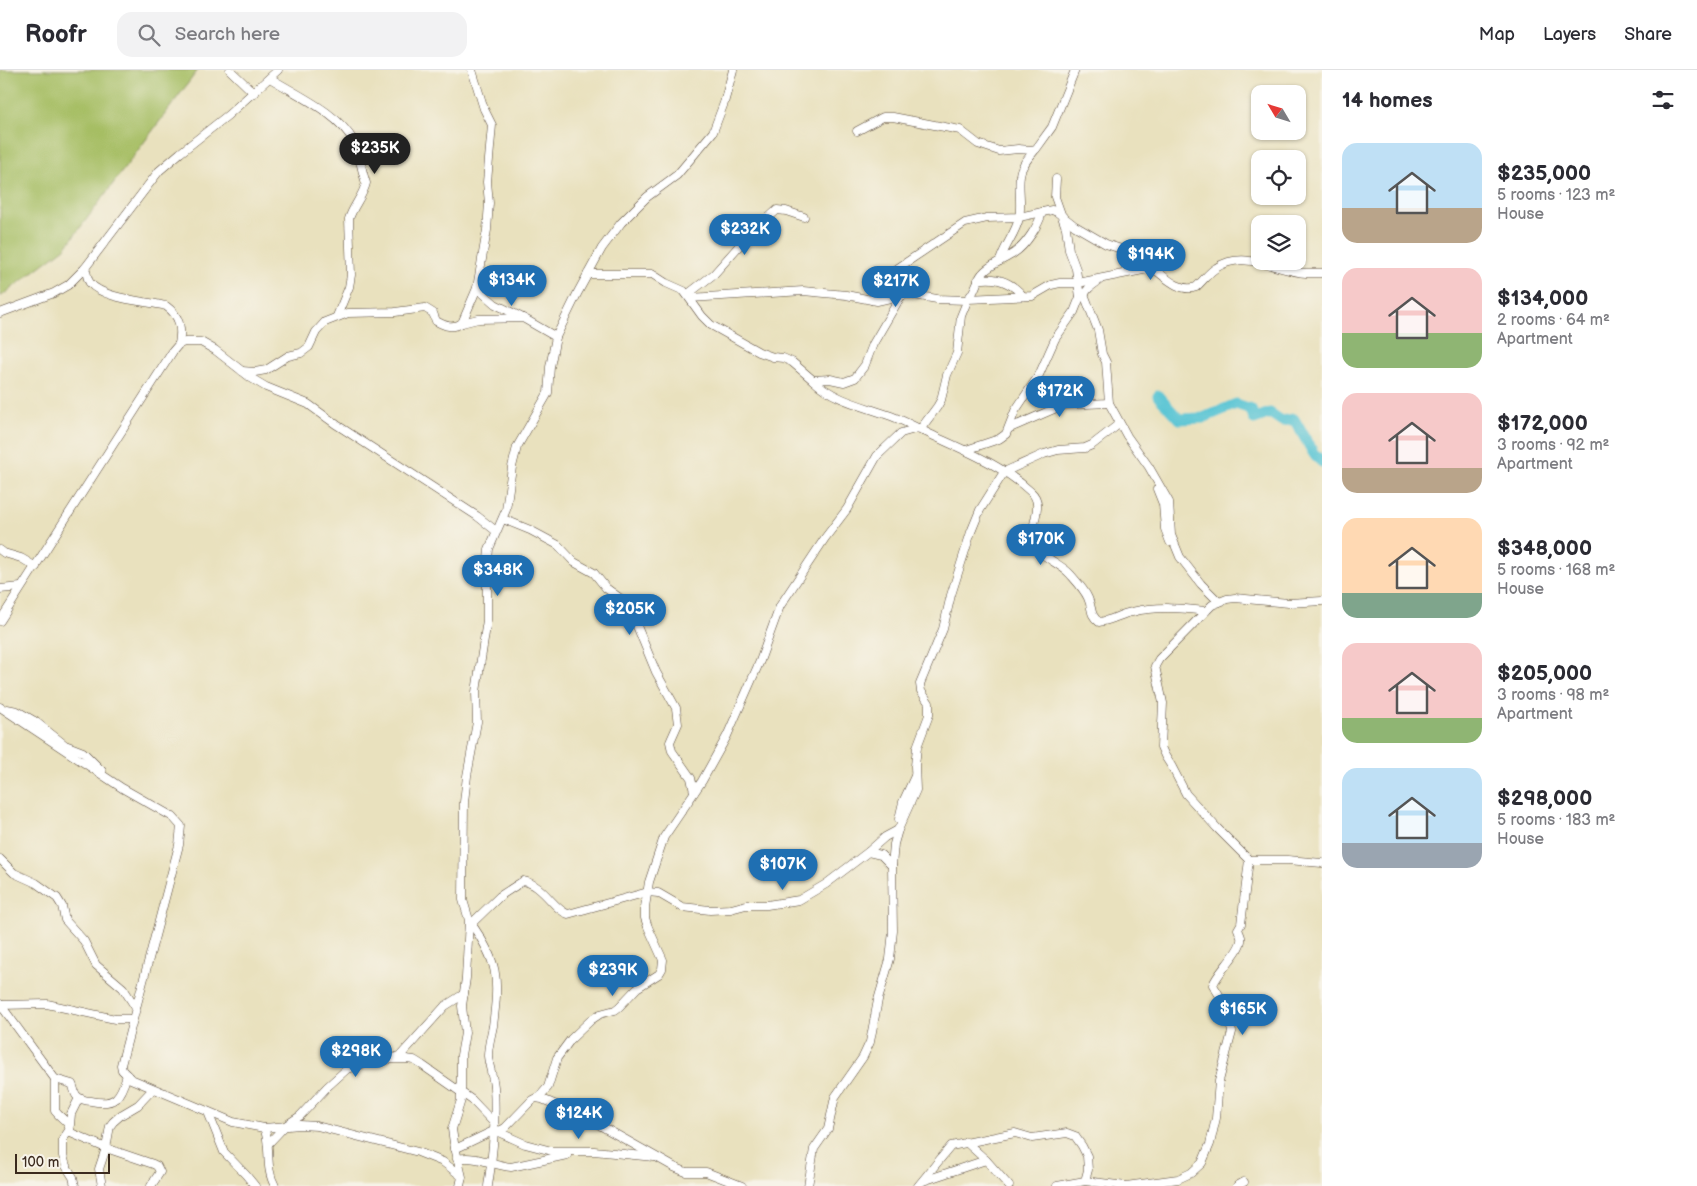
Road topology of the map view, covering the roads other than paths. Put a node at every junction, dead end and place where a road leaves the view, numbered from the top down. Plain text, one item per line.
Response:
1 (230, 70) edge
2 (278, 70) edge
3 (472, 70) edge
4 (733, 70) edge
5 (1076, 70) edge
6 (270, 78) junction
7 (254, 93) junction
8 (858, 131) dead end
9 (1036, 149) junction
10 (1056, 179) dead end
11 (1042, 212) junction
12 (1062, 216) junction
13 (804, 217) dead end
14 (1019, 217) junction
15 (1000, 261) junction
16 (85, 268) junction
17 (1153, 268) junction
18 (1322, 273) edge
19 (588, 274) junction
20 (1103, 278) junction
21 (978, 280) junction
22 (1079, 283) junction
23 (477, 288) junction
24 (1083, 295) junction
25 (689, 296) junction
26 (901, 296) junction
27 (1023, 296) junction
28 (968, 299) junction
29 (872, 300) junction
30 (0, 313) edge
31 (337, 316) junction
32 (523, 318) junction
33 (462, 324) junction
34 (556, 337) junction
35 (179, 344) junction
36 (242, 371) junction
37 (813, 380) junction
38 (1109, 403) junction
39 (1119, 424) junction
40 (1010, 428) junction
41 (919, 429) junction
42 (966, 450) junction
43 (1004, 472) junction
44 (503, 519) junction
45 (496, 531) junction
46 (0, 550) edge
47 (36, 567) junction
48 (21, 587) junction
49 (0, 589) edge
50 (1322, 601) edge
51 (1219, 602) junction
52 (1206, 611) junction
53 (0, 622) edge
54 (0, 707) edge
55 (694, 792) junction
56 (898, 828) junction
57 (868, 852) junction
58 (0, 859) edge
59 (1249, 860) junction
60 (1322, 863) edge
61 (892, 866) junction
62 (648, 892) junction
63 (470, 922) junction
64 (464, 994) junction
65 (0, 1004) edge
66 (136, 1008) junction
67 (132, 1019) junction
68 (392, 1059) junction
69 (127, 1075) junction
70 (55, 1079) junction
71 (153, 1089) junction
72 (462, 1092) junction
73 (79, 1098) junction
74 (536, 1098) junction
75 (208, 1112) junction
76 (285, 1126) junction
77 (70, 1127) junction
78 (264, 1128) junction
79 (494, 1128) junction
80 (966, 1142) junction
81 (268, 1144) junction
82 (106, 1148) junction
83 (455, 1149) junction
84 (585, 1151) junction
85 (658, 1158) junction
86 (457, 1159) junction
87 (986, 1160) junction
88 (492, 1162) junction
89 (462, 1177) junction
90 (1085, 1181) junction
91 (920, 1183) edge
92 (1167, 1184) edge
93 (75, 1186) edge
94 (102, 1186) edge
95 (151, 1186) edge
96 (255, 1186) edge
97 (275, 1186) edge
98 (460, 1186) edge
99 (488, 1186) edge
100 (742, 1186) edge
101 (808, 1186) edge
102 (1009, 1186) edge
103 (1057, 1186) edge

1 - 7 street
2 - 6 street
3 - 23 street
4 - 19 street
5 - 9 street
6 - 7 street
6 - 31 street
7 - 16 street
8 - 9 street
9 - 14 street
10 - 12 street
11 - 12 street
11 - 14 street
11 - 15 street
12 - 17 street
12 - 22 street
13 - 25 street
14 - 15 street
14 - 29 street
15 - 21 street
16 - 30 street
16 - 35 street
17 - 18 street
17 - 20 street
19 - 25 street
19 - 34 street
20 - 22 street
20 - 24 street
21 - 27 street
21 - 28 street
22 - 24 street
22 - 27 street
23 - 32 street
23 - 33 street
24 - 38 street
24 - 40 street
25 - 29 street
25 - 37 street
26 - 28 street
26 - 29 street
26 - 37 street
27 - 28 street
28 - 41 street
31 - 33 street
31 - 36 street
32 - 33 street
32 - 34 street
34 - 44 street
35 - 36 street
35 - 47 street
36 - 45 street
37 - 41 street
38 - 39 street
38 - 40 street
39 - 43 street
39 - 51 street
40 - 42 street
41 - 42 street
41 - 55 street
42 - 43 street
43 - 52 street
43 - 56 street
44 - 45 street
44 - 55 street
45 - 63 street
46 - 47 street
47 - 48 street
48 - 49 street
48 - 53 street
50 - 51 street
51 - 52 street
52 - 59 street
54 - 66 street
55 - 62 street
56 - 57 street
56 - 61 street
57 - 61 street
57 - 62 street
58 - 66 street
59 - 60 street
59 - 92 street
61 - 101 street
62 - 63 street
62 - 74 street
63 - 64 street
63 - 79 street
64 - 68 street
64 - 72 street
65 - 67 street
65 - 70 street
66 - 67 street
67 - 69 street
68 - 72 street
68 - 76 street
69 - 71 street
69 - 73 street
70 - 73 street
70 - 77 street
71 - 75 street
71 - 82 street
72 - 79 street
72 - 83 street
73 - 77 street
74 - 79 street
74 - 85 street
75 - 78 street
75 - 96 street
76 - 78 street
76 - 81 street
76 - 89 street
77 - 82 street
77 - 93 street
78 - 81 street
79 - 83 street
79 - 84 street
79 - 88 street
80 - 87 street
80 - 90 street
80 - 91 street
81 - 97 street
82 - 94 street
82 - 95 street
83 - 86 street
84 - 85 street
84 - 88 street
85 - 100 street
86 - 88 street
86 - 89 street
87 - 91 street
87 - 102 street
88 - 99 street
89 - 98 street
90 - 92 street
90 - 103 street

